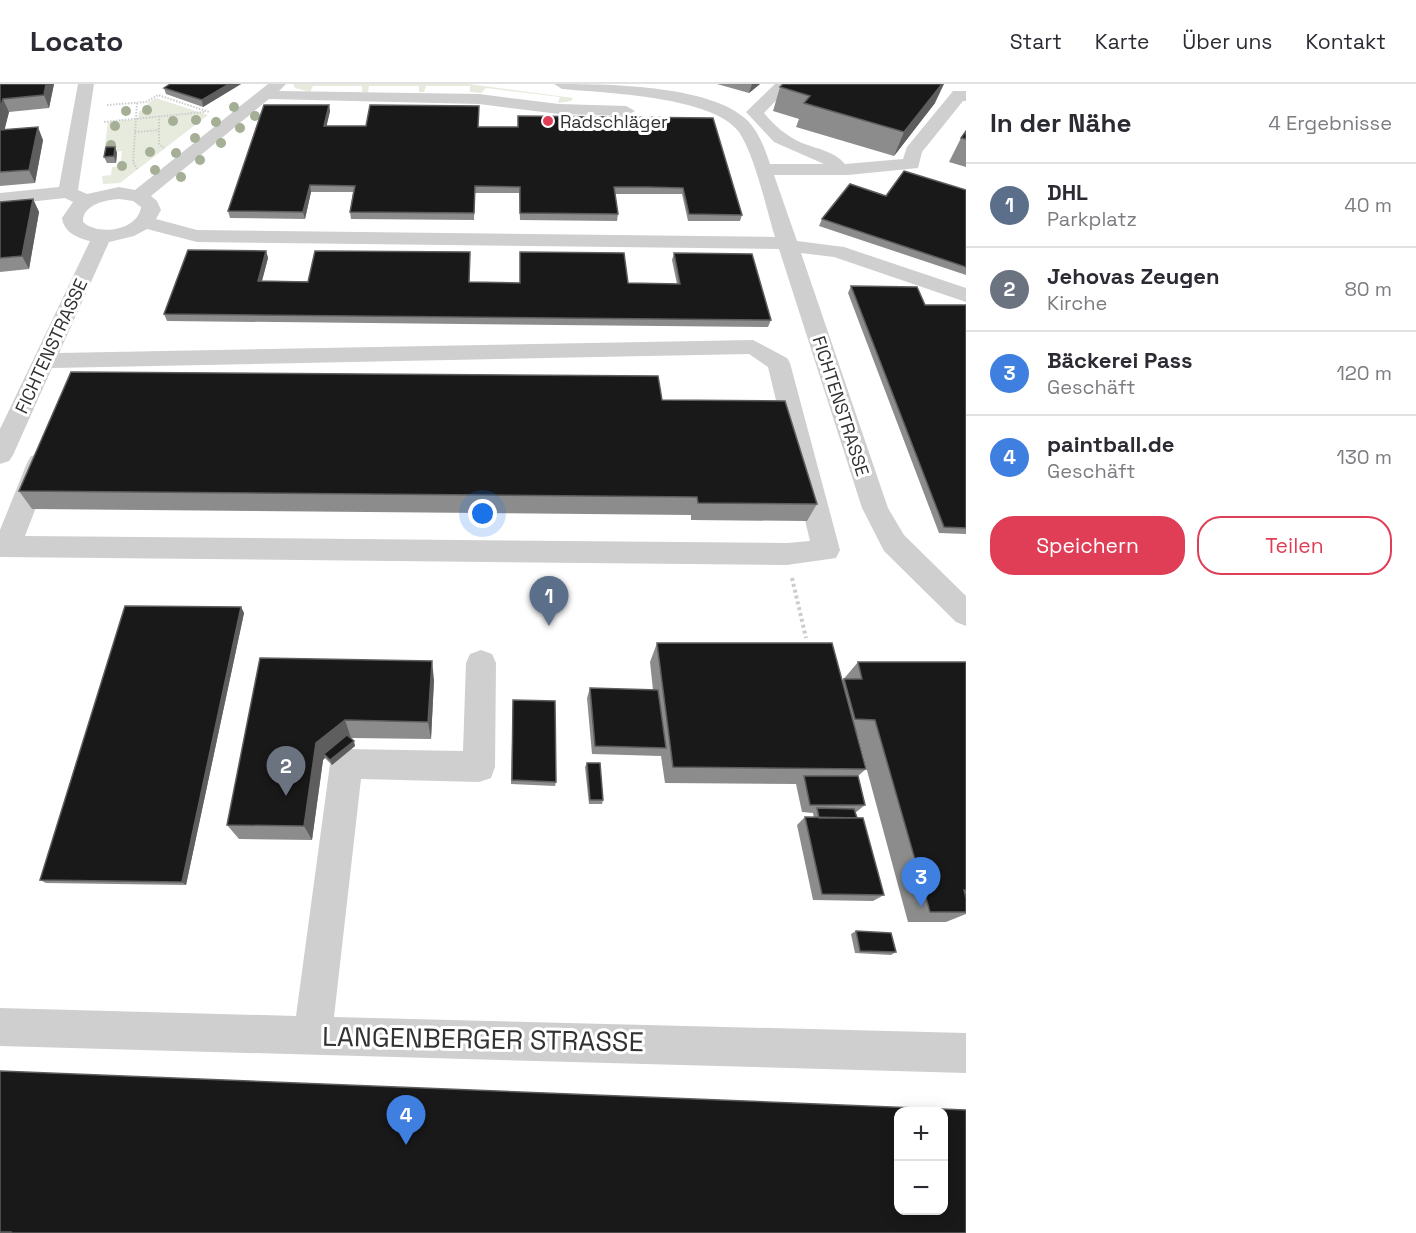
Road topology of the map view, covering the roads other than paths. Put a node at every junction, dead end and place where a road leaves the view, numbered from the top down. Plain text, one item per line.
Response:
1 (105, 84) edge
2 (562, 84) edge
3 (784, 84) edge
4 (589, 87) junction
5 (272, 89) edge
6 (932, 98) edge
7 (959, 100) edge
8 (83, 101) edge
9 (580, 109) junction
10 (626, 111) dead end
11 (912, 164) junction
12 (842, 169) junction
13 (763, 170) junction
14 (933, 170) dead end
15 (68, 192) junction
16 (139, 196) junction
17 (0, 199) edge
18 (87, 202) junction
19 (144, 222) junction
20 (102, 236) junction
21 (788, 245) junction
22 (966, 295) edge
23 (44, 361) junction
24 (51, 437) edge
25 (0, 455) edge
26 (3, 546) edge
27 (966, 614) edge
28 (481, 663) dead end
29 (0, 1027) edge
30 (313, 1035) junction
31 (966, 1053) edge

1 - 8 street
2 - 4 street, FICHTENSTRASSE
3 - 12 street
4 - 9 street
4 - 13 street, FICHTENSTRASSE
5 - 9 street
5 - 16 street
6 - 7 street
7 - 11 street
8 - 15 street
9 - 10 street
11 - 12 street
11 - 14 street
12 - 13 street
13 - 21 street, FICHTENSTRASSE
15 - 17 street
15 - 18 street
16 - 18 street
16 - 19 street
18 - 20 street
19 - 20 street
19 - 21 street
20 - 23 street, FICHTENSTRASSE
21 - 22 street
21 - 27 street, FICHTENSTRASSE
23 - 25 street, FICHTENSTRASSE
23 - 26 street
24 - 26 street
28 - 30 street
29 - 30 street, LANGENBERGER STRASSE
30 - 31 street, LANGENBERGER STRASSE

